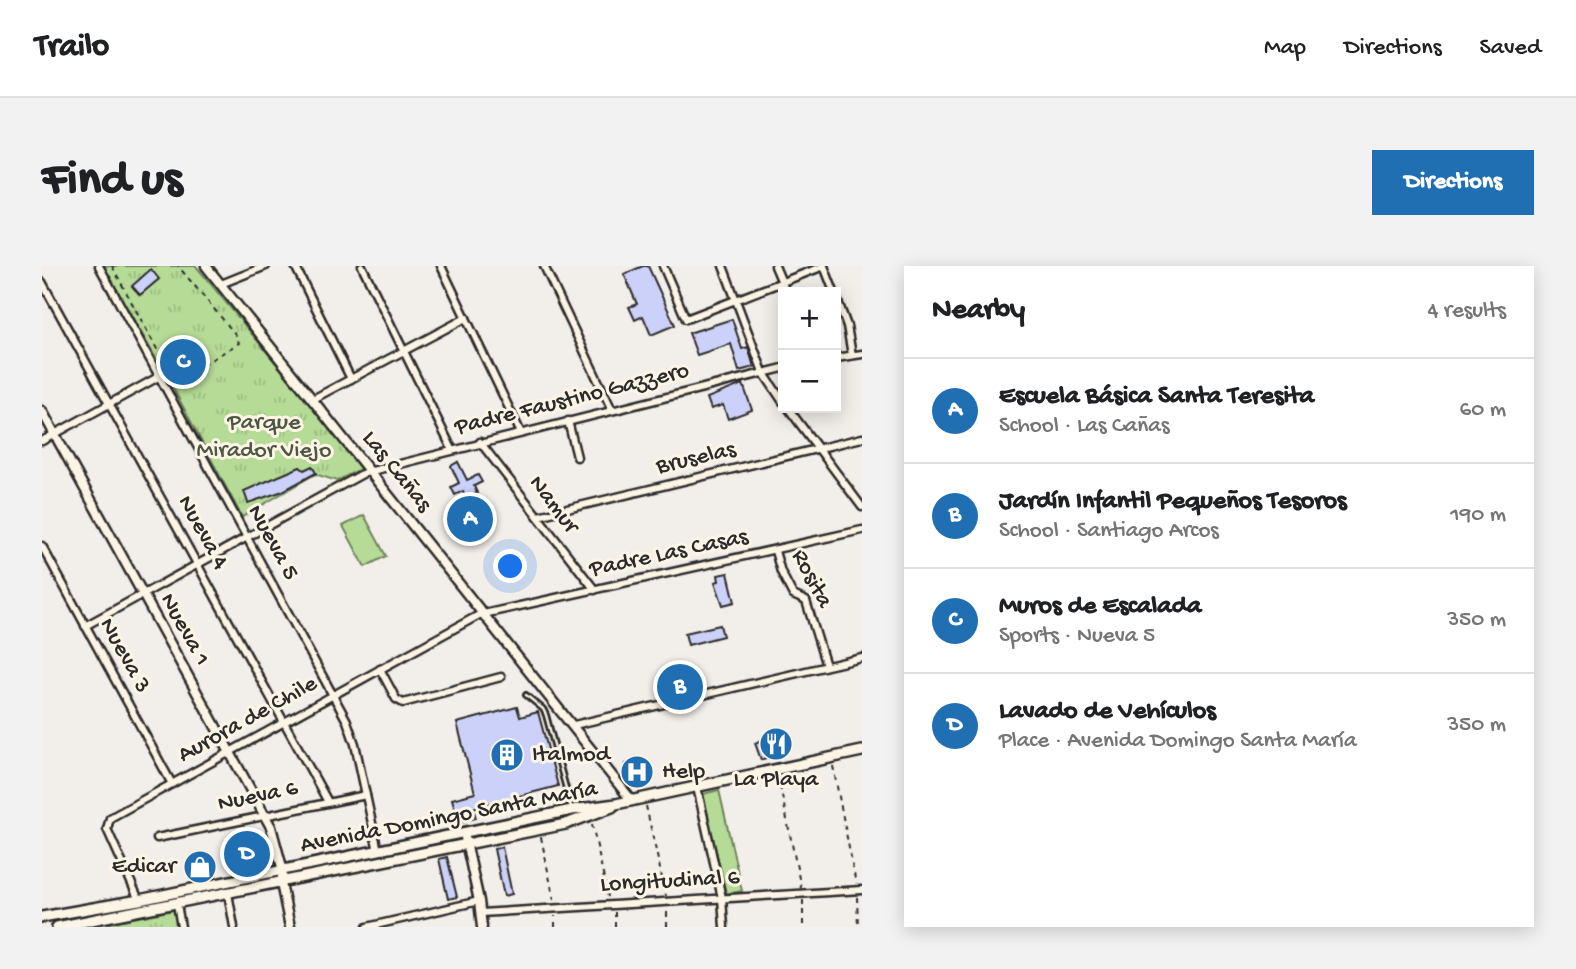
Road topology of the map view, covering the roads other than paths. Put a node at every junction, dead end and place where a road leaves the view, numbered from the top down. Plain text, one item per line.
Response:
1 (99, 266) edge
2 (206, 266) edge
3 (266, 266) edge
4 (295, 266) edge
5 (362, 266) edge
6 (441, 266) edge
7 (544, 266) edge
8 (663, 266) edge
9 (723, 266) edge
10 (775, 266) edge
11 (824, 266) edge
12 (814, 268) edge
13 (42, 282) edge
14 (782, 283) junction
15 (221, 284) junction
16 (784, 287) edge
17 (832, 287) edge
18 (737, 300) junction
19 (841, 313) edge
20 (466, 318) junction
21 (404, 351) junction
22 (862, 354) edge
23 (852, 355) junction
24 (841, 357) edge
25 (778, 369) edge
26 (763, 372) junction
27 (160, 376) junction
28 (351, 379) junction
29 (778, 394) edge
30 (313, 400) junction
31 (109, 404) junction
32 (612, 410) junction
33 (42, 411) edge
34 (792, 413) edge
35 (568, 421) junction
36 (521, 433) junction
37 (55, 434) junction
38 (862, 438) edge
39 (42, 441) edge
40 (480, 442) junction
41 (452, 449) junction
42 (819, 449) junction
43 (577, 457) dead end
44 (370, 471) junction
45 (862, 506) edge
46 (538, 516) junction
47 (862, 530) edge
48 (247, 537) junction
49 (42, 546) edge
50 (775, 551) junction
51 (197, 565) junction
52 (595, 590) junction
53 (143, 594) junction
54 (484, 614) junction
55 (85, 626) junction
56 (862, 658) edge
57 (826, 666) junction
58 (380, 669) junction
59 (501, 677) dead end
60 (333, 695) junction
61 (526, 695) dead end
62 (284, 722) junction
63 (573, 725) junction
64 (862, 751) edge
65 (230, 752) junction
66 (172, 784) junction
67 (697, 787) junction
68 (366, 795) junction
69 (632, 801) junction
70 (328, 803) junction
71 (616, 804) junction
72 (572, 810) junction
73 (265, 816) junction
74 (464, 833) junction
75 (157, 838) dead end
76 (467, 843) junction
77 (378, 851) junction
78 (283, 871) junction
79 (281, 883) junction
80 (860, 890) edge
81 (228, 894) junction
82 (722, 898) junction
83 (139, 900) junction
84 (479, 901) junction
85 (177, 904) junction
86 (88, 910) junction
87 (481, 913) junction
88 (42, 917) edge
89 (410, 917) junction
90 (100, 920) junction
91 (84, 925) edge
92 (57, 927) edge
93 (108, 927) edge
94 (181, 927) edge
95 (234, 927) edge
96 (290, 927) edge
97 (367, 927) edge
98 (412, 927) edge
99 (482, 927) edge
100 (723, 927) edge

1 - 27 street, Nueva 5
2 - 15 street, Las Cañas
3 - 15 street
4 - 28 street
5 - 21 street
6 - 20 street
7 - 32 street
8 - 18 street
9 - 18 street
10 - 14 street
11 - 12 street
11 - 17 street
12 - 14 street
13 - 31 street, Nueva 4
14 - 16 street
14 - 18 street
15 - 30 street, Las Cañas
18 - 26 street
19 - 23 street
20 - 21 street
20 - 36 street
21 - 28 street
21 - 41 street
22 - 23 street
23 - 24 street
25 - 26 street, Padre Faustino Gazzero
26 - 29 street
26 - 32 street, Padre Faustino Gazzero
27 - 31 street
27 - 48 street, Nueva 5
28 - 30 street
30 - 44 street, Las Cañas
31 - 37 street
31 - 51 street, Nueva 4
32 - 35 street, Padre Faustino Gazzero
33 - 37 street, Nueva 1
34 - 42 street
35 - 36 street, Padre Faustino Gazzero
35 - 43 street
36 - 40 street, Padre Faustino Gazzero
37 - 39 street
37 - 53 street, Nueva 1
38 - 42 street, Bruselas
40 - 41 street, Padre Faustino Gazzero
40 - 46 street, Namur
41 - 44 street, Padre Faustino Gazzero
42 - 45 street
42 - 46 street, Bruselas
44 - 48 street, Padre Faustino Gazzero
44 - 54 street, Las Cañas
46 - 52 street, Namur
47 - 50 street, Padre Las Casas
48 - 51 street, Padre Faustino Gazzero
48 - 60 street, Nueva 5
49 - 55 street, Nueva 3
50 - 52 street, Padre Las Casas
50 - 57 street, Rosita
51 - 53 street, Padre Faustino Gazzero
51 - 62 street, Nueva 4
52 - 54 street, Padre Las Casas
53 - 55 street, Padre Faustino Gazzero
53 - 65 street, Nueva 1
54 - 58 street, Aurora de Chile
54 - 63 street, Las Cañas
55 - 66 street, Nueva 3
56 - 57 street
57 - 63 street
58 - 59 street
58 - 60 street, Aurora de Chile
60 - 62 street, Aurora de Chile
60 - 68 street, Nueva 5
61 - 72 lane
62 - 65 street, Aurora de Chile
62 - 70 street, Nueva 4
63 - 69 street, Las Cañas
64 - 67 main road, Avenida Domingo Santa María
65 - 66 street, Aurora de Chile
65 - 73 street, Nueva 1
66 - 83 street, Aurora de Chile
67 - 69 main road, Avenida Domingo Santa María
67 - 82 street
68 - 70 street, Nueva 6
68 - 77 street, Nueva 5
69 - 71 main road, Avenida Domingo Santa María
70 - 73 street, Nueva 6
71 - 72 main road, Avenida Domingo Santa María
71 - 76 main road, Avenida Domingo Santa María
72 - 74 main road, Avenida Domingo Santa María
73 - 75 street, Nueva 6
73 - 78 street, Nueva 1
74 - 76 street
74 - 77 main road, Avenida Domingo Santa María
76 - 79 main road, Avenida Domingo Santa María
76 - 84 street
77 - 78 main road, Avenida Domingo Santa María
78 - 79 street
78 - 83 main road, Avenida Domingo Santa María
79 - 81 main road, Avenida Domingo Santa María
79 - 96 street
80 - 82 street, Longitudinal 6
81 - 85 main road, Avenida Domingo Santa María
81 - 95 street
82 - 87 street, Longitudinal 6
82 - 100 street
83 - 86 main road, Avenida Domingo Santa María
84 - 87 street
84 - 89 street
85 - 90 main road, Avenida Domingo Santa María
85 - 94 street
86 - 88 main road, Avenida Domingo Santa María
86 - 90 main road
86 - 91 main road
87 - 99 street
89 - 97 street
89 - 98 street
90 - 91 main road, Avenida Domingo Santa María
90 - 93 main road
91 - 92 main road, Avenida Domingo Santa María

